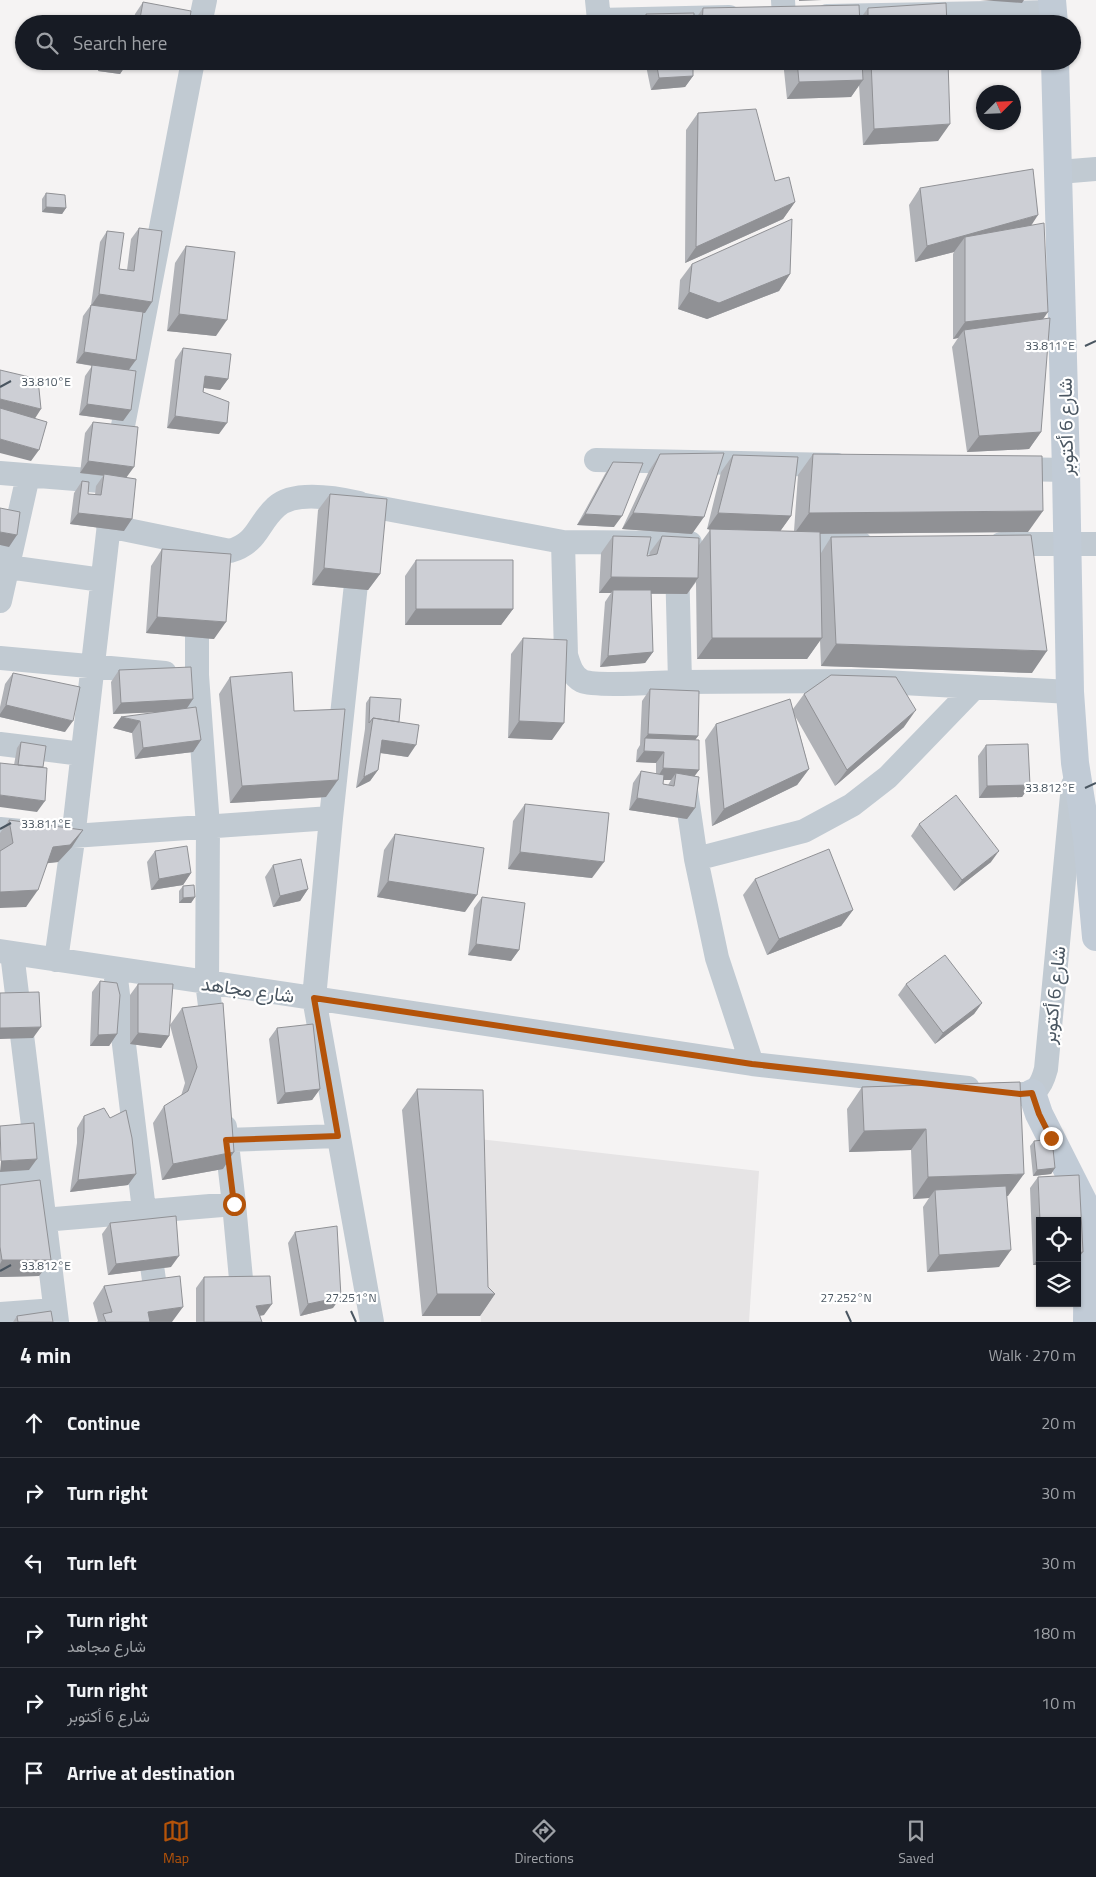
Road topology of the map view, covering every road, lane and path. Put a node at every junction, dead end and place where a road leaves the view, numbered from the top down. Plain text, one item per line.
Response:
1 (205, 0) edge
2 (597, 0) edge
3 (1053, 12) edge
4 (771, 13) edge
5 (202, 15) edge
6 (598, 15) edge
7 (722, 15) edge
8 (191, 70) edge
9 (1055, 70) edge
10 (1096, 169) edge
11 (1059, 172) junction
12 (596, 460) dead end
13 (860, 466) edge
14 (988, 468) edge
15 (1066, 470) junction
16 (0, 473) edge
17 (28, 476) junction
18 (113, 482) junction
19 (365, 505) junction
20 (108, 526) junction
21 (563, 542) junction
22 (677, 543) junction
23 (716, 543) edge
24 (764, 543) edge
25 (197, 544) junction
26 (882, 544) edge
27 (979, 544) edge
28 (1067, 544) junction
29 (1096, 544) edge
30 (8, 567) junction
31 (102, 580) junction
32 (0, 601) edge
33 (0, 658) edge
34 (92, 666) junction
35 (197, 675) junction
36 (680, 682) junction
37 (974, 688) junction
38 (1070, 692) junction
39 (0, 744) edge
40 (82, 754) junction
41 (1075, 763) junction
42 (331, 818) junction
43 (208, 826) junction
44 (0, 829) edge
45 (73, 836) junction
46 (696, 858) junction
47 (1096, 937) edge
48 (6, 952) edge
49 (56, 960) junction
50 (115, 969) junction
51 (207, 982) junction
52 (314, 998) junction
53 (216, 1057) edge
54 (752, 1064) junction
55 (1032, 1093) junction
56 (222, 1103) edge
57 (338, 1136) junction
58 (226, 1140) junction
59 (38, 1178) junction
60 (0, 1182) edge
61 (234, 1204) junction
62 (1092, 1204) edge
63 (144, 1210) junction
64 (43, 1220) junction
65 (0, 1314) edge
66 (56, 1316) edge
67 (160, 1322) edge
68 (245, 1322) edge
69 (372, 1322) edge
70 (1087, 1322) edge

1 - 5 street
2 - 6 street
3 - 4 street
4 - 7 street
8 - 18 street
9 - 11 street, شارع 6 أكتوبر
10 - 11 street
11 - 15 street, شارع 6 أكتوبر
12 - 13 street
14 - 15 street
15 - 28 street, شارع 6 أكتوبر
16 - 17 street
17 - 18 street
17 - 30 street
18 - 20 street
19 - 21 street
19 - 25 street
19 - 42 street
20 - 25 street
20 - 31 street
21 - 22 street
21 - 36 street
22 - 23 street
22 - 36 street
24 - 26 street
25 - 35 street
27 - 28 street
28 - 29 street
28 - 38 street, شارع 6 أكتوبر
30 - 31 street
30 - 32 street
31 - 34 street
33 - 34 street
34 - 35 street
34 - 40 street
35 - 43 street
36 - 37 street
36 - 46 street
37 - 38 street
37 - 46 street
38 - 41 street, شارع 6 أكتوبر
39 - 40 street
40 - 45 street
41 - 47 street, شارع 6 أكتوبر
41 - 55 street, شارع 6 أكتوبر
42 - 43 street
42 - 52 street
43 - 45 street
43 - 51 street
44 - 45 street
45 - 49 street
46 - 54 street
48 - 49 street, شارع مجاهد
48 - 59 street
49 - 50 street, شارع مجاهد
50 - 51 street, شارع مجاهد
50 - 63 street
51 - 52 street, شارع مجاهد
51 - 53 street
52 - 54 street, شارع مجاهد
52 - 57 street
54 - 55 street, شارع مجاهد
55 - 62 street
56 - 58 street
57 - 58 street
57 - 69 street
58 - 61 street
59 - 60 street
59 - 64 street
61 - 63 street
61 - 68 street
62 - 70 street
63 - 64 street
63 - 67 street
64 - 66 street
65 - 66 street

